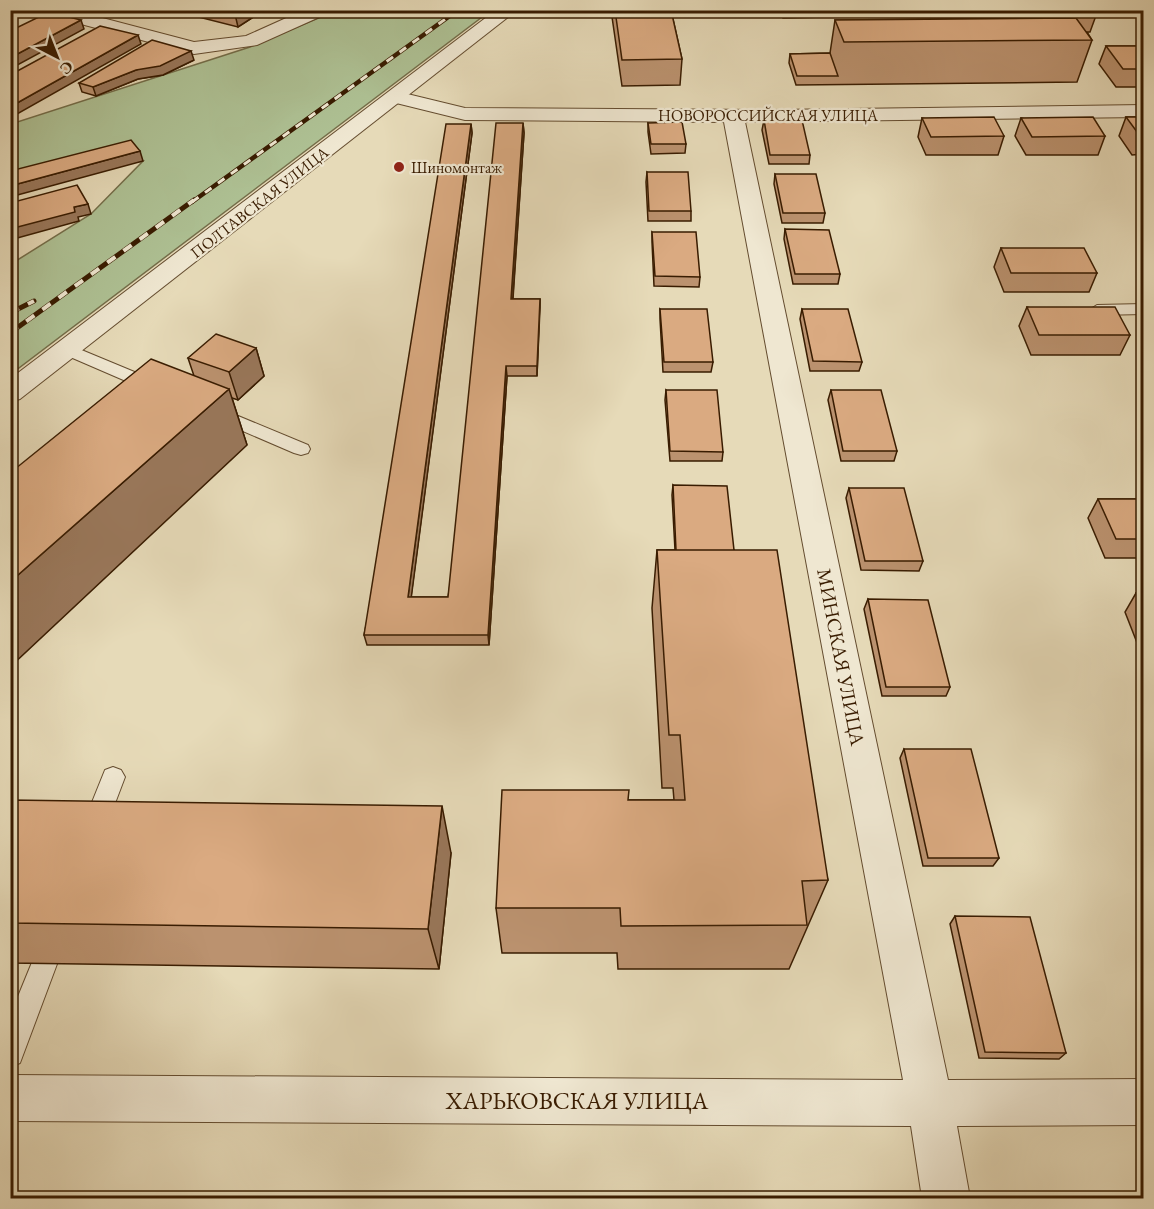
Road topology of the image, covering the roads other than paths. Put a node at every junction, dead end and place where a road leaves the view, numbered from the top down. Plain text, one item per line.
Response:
1 (49, 10) edge
2 (320, 10) edge
3 (508, 10) edge
4 (395, 97) junction
5 (1143, 111) edge
6 (733, 116) junction
7 (1143, 309) edge
8 (1097, 310) edge
9 (67, 350) junction
10 (10, 393) edge
11 (174, 394) edge
12 (195, 404) edge
13 (301, 449) dead end
14 (113, 777) dead end
15 (87, 847) edge
16 (44, 964) edge
17 (10, 1053) edge
18 (10, 1098) edge
19 (1143, 1102) edge
20 (930, 1103) junction
21 (946, 1198) edge

1 - 2 street
3 - 4 street, ПОЛТАВСКАЯ УЛИЦА
4 - 6 street, НОВОРОССИЙСКАЯ УЛИЦА
4 - 9 street, ПОЛТАВСКАЯ УЛИЦА
5 - 6 street, НОВОРОССИЙСКАЯ УЛИЦА
6 - 20 street, МИНСКАЯ УЛИЦА
7 - 8 lane
9 - 10 street, ПОЛТАВСКАЯ УЛИЦА
9 - 11 lane
12 - 13 lane
14 - 15 lane
16 - 17 lane
18 - 20 street, ХАРЬКОВСКАЯ УЛИЦА
19 - 20 street, ХАРЬКОВСКАЯ УЛИЦА
20 - 21 street, МИНСКАЯ УЛИЦА

